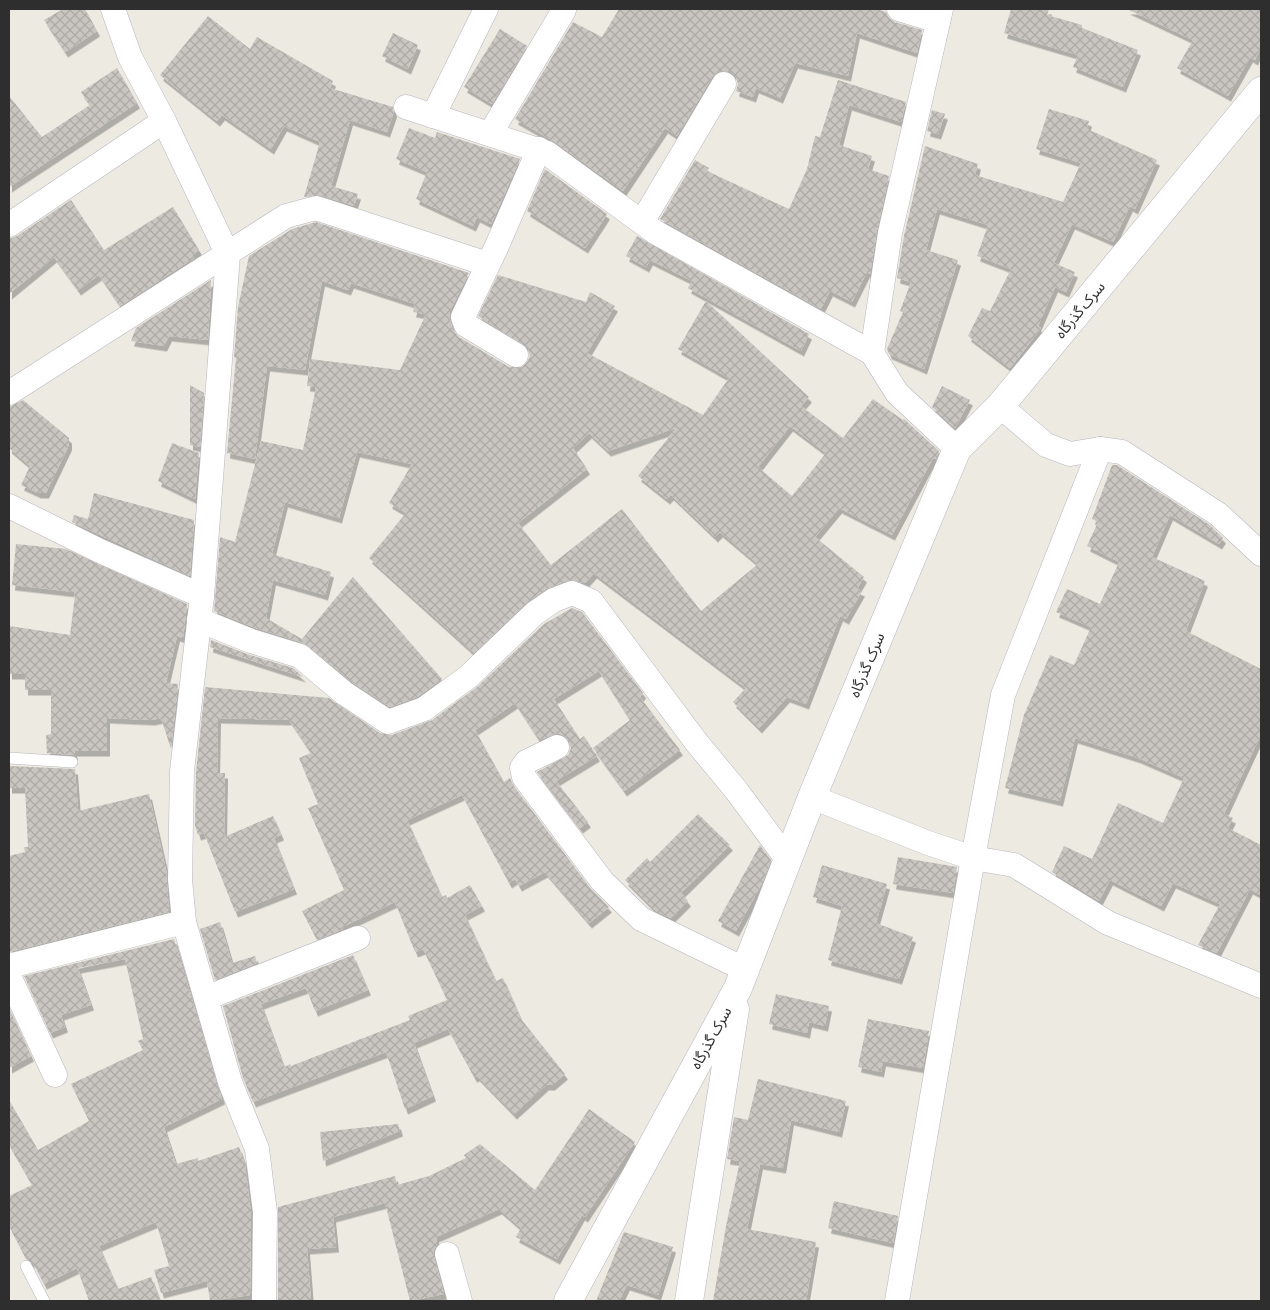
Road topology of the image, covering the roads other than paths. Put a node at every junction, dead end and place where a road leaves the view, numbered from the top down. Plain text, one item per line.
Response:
1 (113, 9) edge
2 (486, 9) edge
3 (899, 9) edge
4 (564, 10) dead end
5 (940, 15) edge
6 (724, 84) dead end
7 (1261, 91) edge
8 (406, 107) dead end
9 (433, 116) junction
10 (164, 121) junction
11 (490, 134) junction
12 (539, 149) junction
13 (642, 222) junction
14 (9, 225) edge
15 (228, 255) junction
16 (488, 264) junction
17 (872, 353) junction
18 (516, 355) dead end
19 (9, 393) edge
20 (1000, 406) junction
21 (957, 449) junction
22 (1100, 449) junction
23 (9, 506) edge
24 (1261, 554) edge
25 (202, 596) junction
26 (199, 620) junction
27 (557, 746) dead end
28 (9, 758) edge
29 (72, 762) dead end
30 (812, 797) junction
31 (973, 858) junction
32 (787, 859) junction
33 (184, 922) junction
34 (358, 938) dead end
35 (9, 966) edge
36 (9, 976) edge
37 (741, 978) junction
38 (1261, 986) edge
39 (206, 998) junction
40 (55, 1075) dead end
41 (447, 1254) dead end
42 (26, 1266) dead end
43 (44, 1301) edge
44 (264, 1301) edge
45 (460, 1301) edge
46 (568, 1301) edge
47 (689, 1301) edge
48 (897, 1301) edge

1 - 10 street
2 - 9 street
3 - 5 street
4 - 11 street
5 - 17 street
6 - 13 street
7 - 20 street, سرک گذرگاه
8 - 9 street
9 - 11 street
10 - 14 street
10 - 15 street
11 - 12 street
12 - 13 street
12 - 16 street
13 - 17 street
15 - 16 street
15 - 19 street
15 - 25 street
16 - 18 street
17 - 21 street
20 - 21 street, سرک گذرگاه
20 - 22 street
21 - 30 street, سرک گذرگاه
22 - 24 street
22 - 31 street
23 - 25 street
25 - 26 street
26 - 32 street
26 - 33 street
27 - 37 street
28 - 29 lane
30 - 31 street
30 - 32 street, سرک گذرگاه
31 - 38 street
31 - 48 street
32 - 37 street, سرک گذرگاه
33 - 35 street
33 - 39 street
34 - 39 street
36 - 40 street
37 - 46 street, سرک گذرگاه
37 - 47 street
39 - 44 street
41 - 45 street
42 - 43 lane

